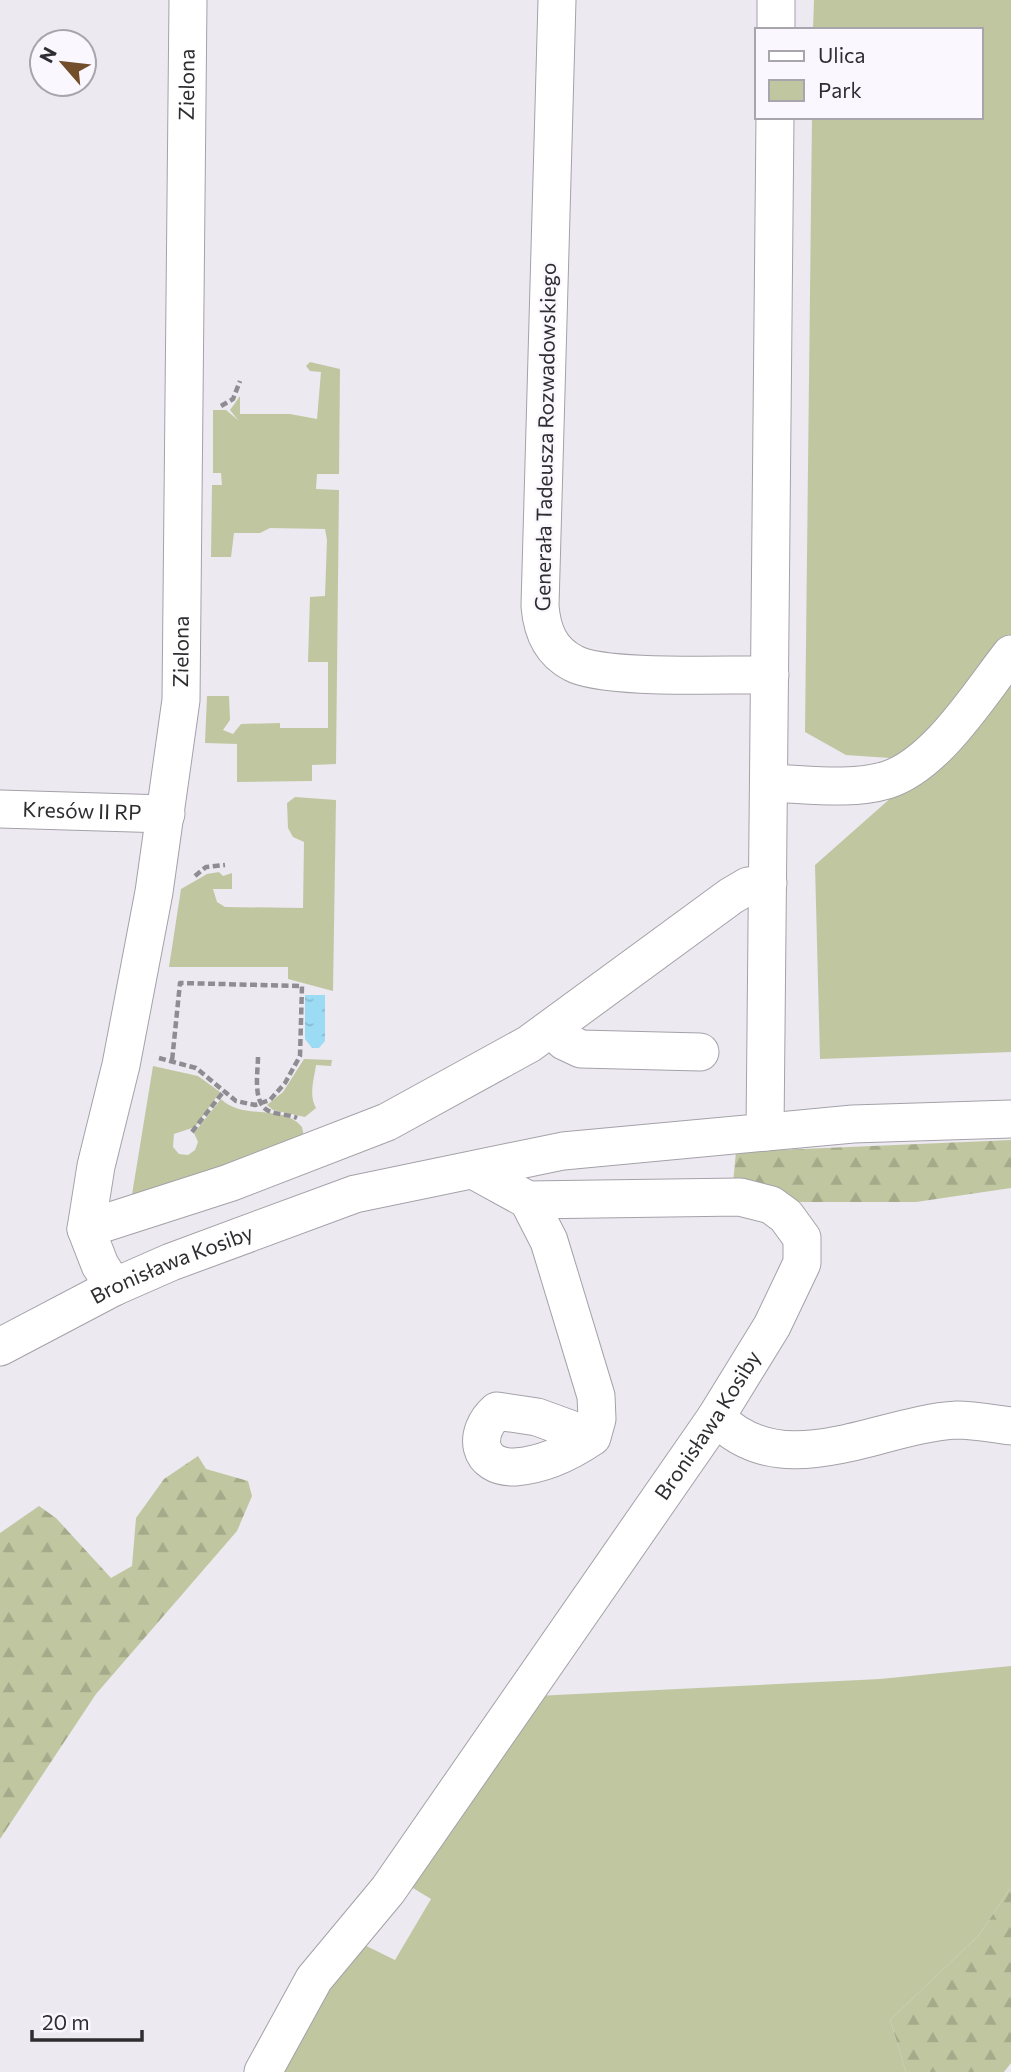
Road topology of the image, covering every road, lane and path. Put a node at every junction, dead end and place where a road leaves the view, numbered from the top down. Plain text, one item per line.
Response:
1 (188, 0) edge
2 (557, 0) edge
3 (776, 0) edge
4 (776, 28) edge
5 (775, 119) edge
6 (240, 381) dead end
7 (214, 405) dead end
8 (1011, 654) edge
9 (769, 675) junction
10 (769, 783) junction
11 (0, 809) edge
12 (166, 814) junction
13 (225, 865) dead end
14 (190, 882) dead end
15 (768, 883) junction
16 (552, 1028) junction
17 (700, 1052) dead end
18 (154, 1057) dead end
19 (258, 1057) dead end
20 (172, 1061) junction
21 (223, 1092) junction
22 (261, 1104) junction
23 (1011, 1119) edge
24 (304, 1122) dead end
25 (192, 1132) dead end
26 (765, 1132) junction
27 (475, 1171) junction
28 (528, 1200) junction
29 (86, 1228) junction
30 (114, 1287) junction
31 (0, 1347) edge
32 (716, 1417) junction
33 (1011, 1426) edge
34 (592, 1437) dead end
35 (262, 2072) edge

1 - 12 street, Zielona
2 - 9 street, Generała Tadeusza Rozwadowskiego
3 - 4 street
5 - 9 street
6 - 7 path
8 - 10 street
9 - 10 street
10 - 15 street
11 - 12 street, Kresów II RP
12 - 29 street, Zielona
13 - 14 path
15 - 16 street
15 - 26 street
16 - 17 street
16 - 29 street
18 - 20 path
19 - 22 path
20 - 21 path
20 - 22 path
21 - 22 path
21 - 25 path
22 - 24 path
23 - 26 street, Bronisława Kosiby
26 - 27 street, Bronisława Kosiby
27 - 28 street, Bronisława Kosiby
27 - 30 street, Bronisława Kosiby
28 - 32 street, Bronisława Kosiby
28 - 34 street
29 - 30 street, Zielona
30 - 31 street, Bronisława Kosiby
32 - 33 street
32 - 35 street, Bronisława Kosiby

